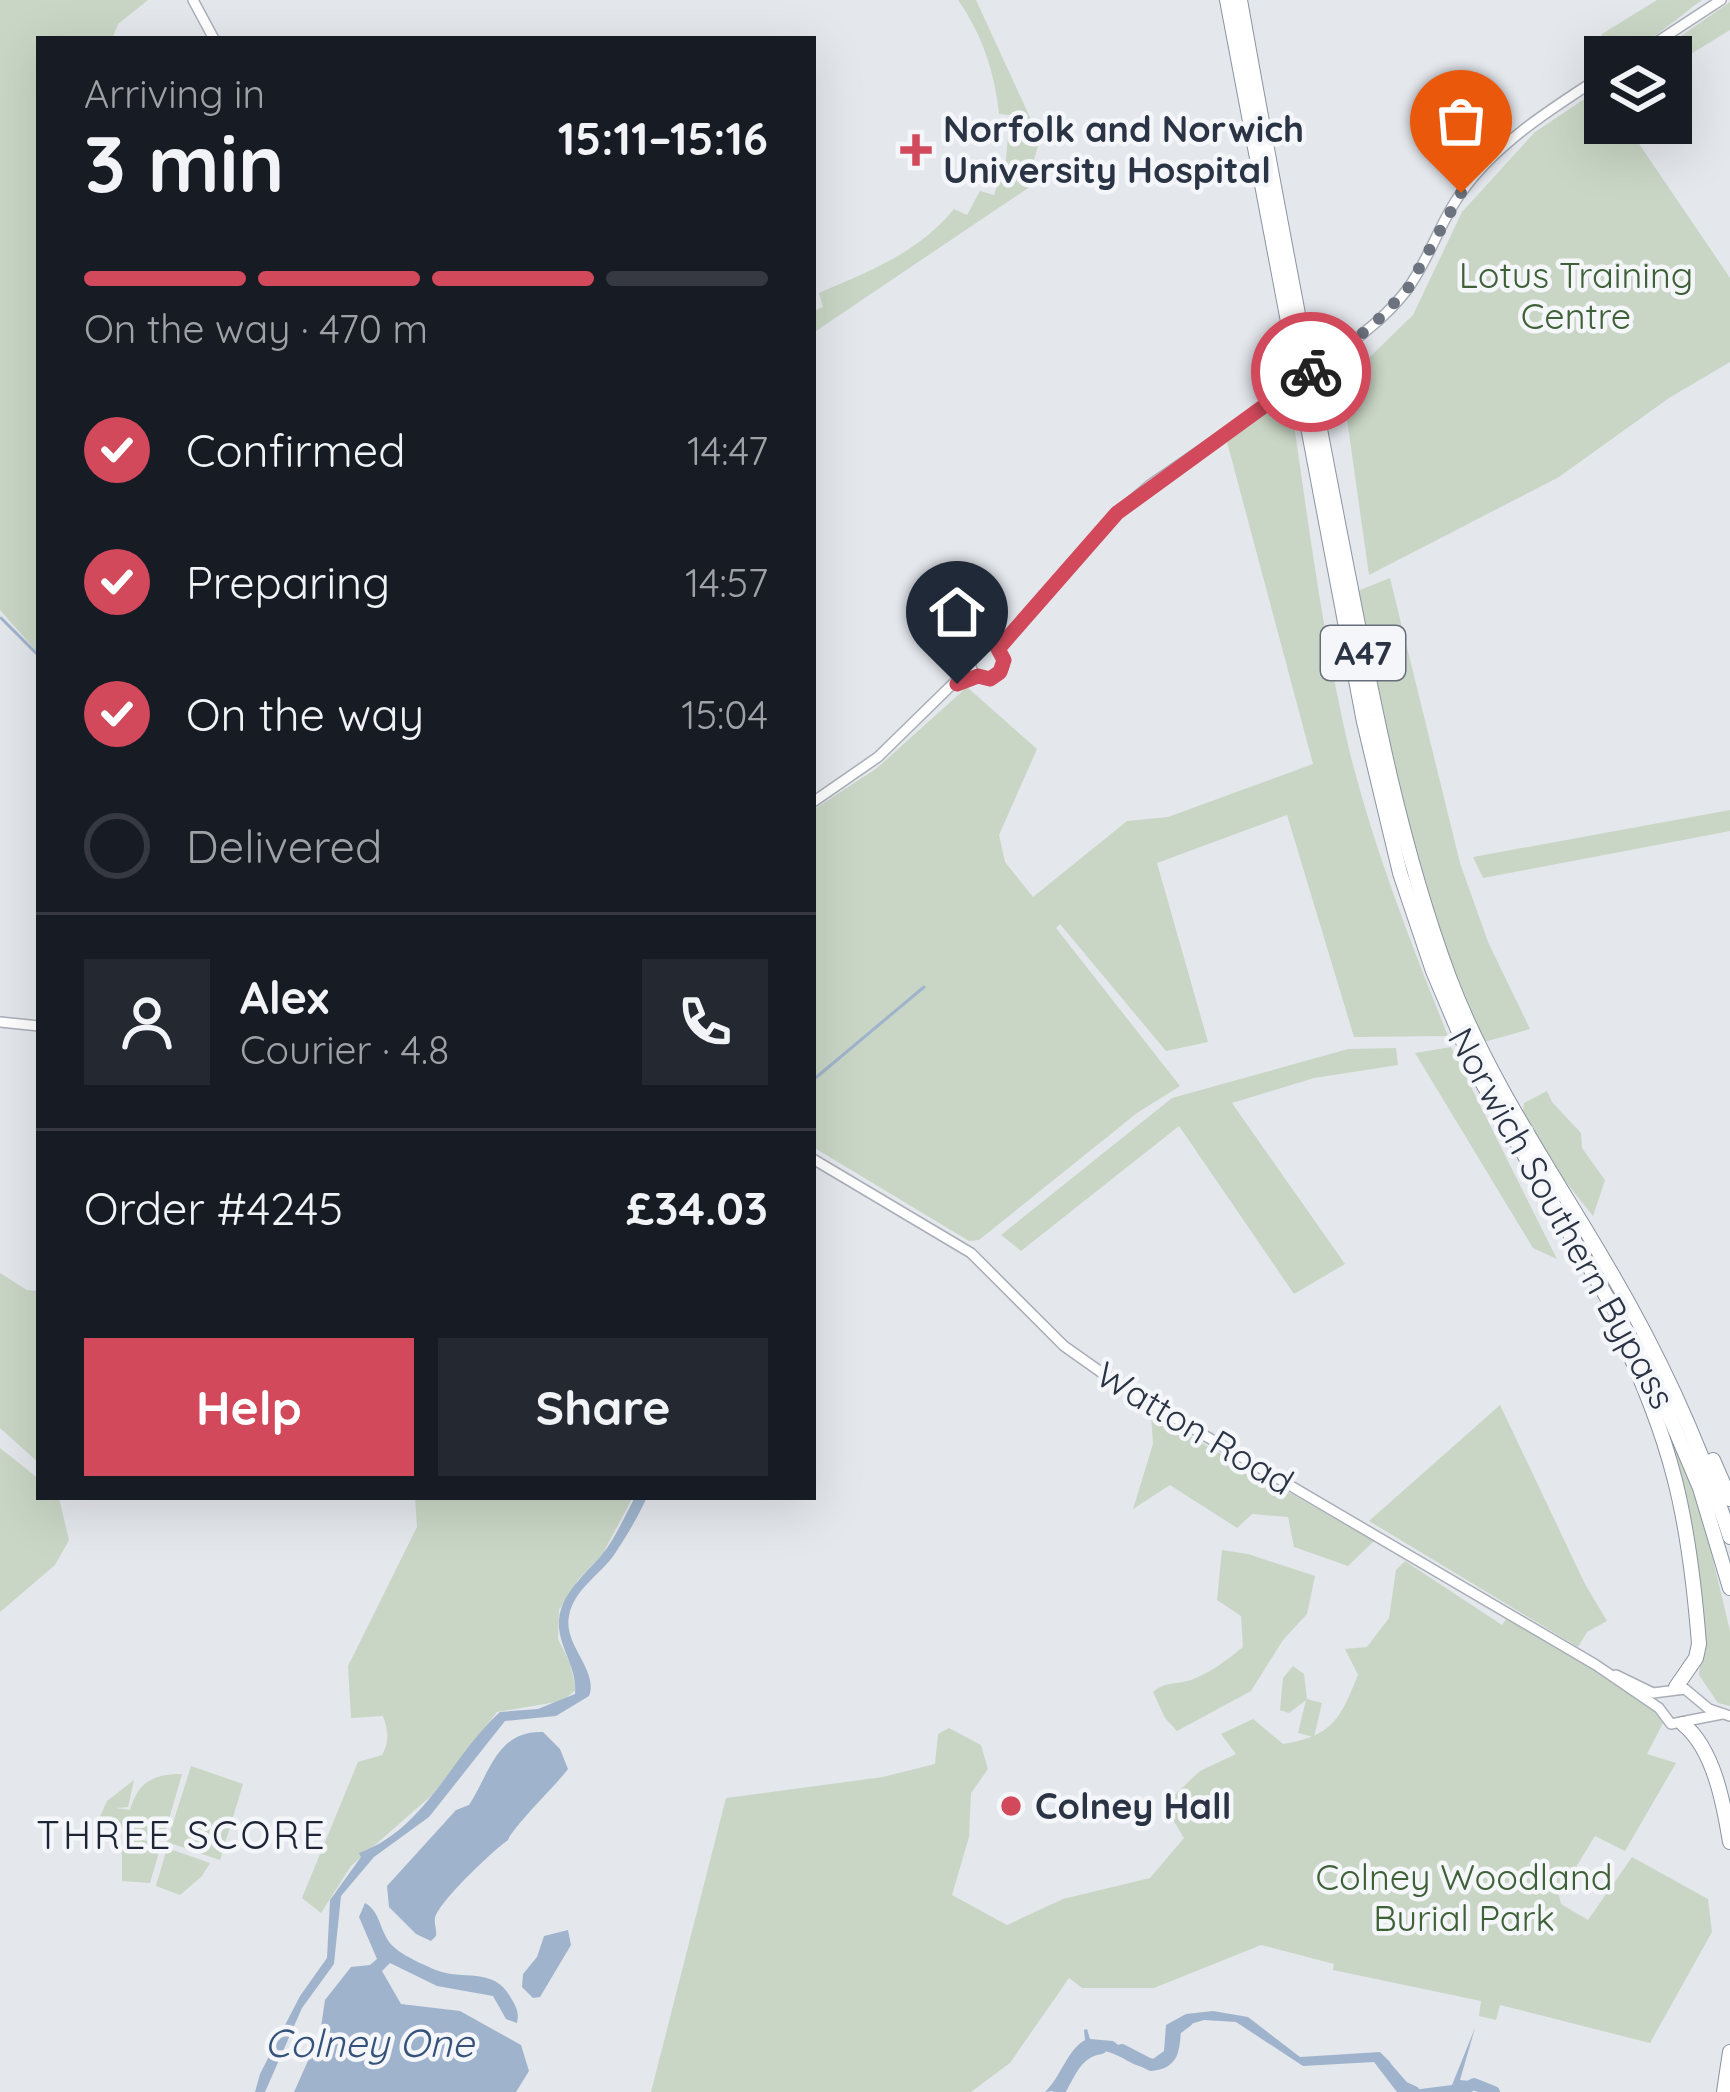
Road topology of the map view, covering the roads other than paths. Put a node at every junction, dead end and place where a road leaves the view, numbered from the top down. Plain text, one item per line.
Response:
1 (194, 0) edge
2 (1227, 0) edge
3 (1240, 0) edge
4 (1721, 0) edge
5 (212, 36) edge
6 (1666, 36) edge
7 (1584, 89) edge
8 (998, 649) junction
9 (974, 671) junction
10 (816, 800) edge
11 (0, 1022) edge
12 (36, 1026) edge
13 (1500, 1115) junction
14 (816, 1161) edge
15 (1607, 1265) junction
16 (1730, 1499) edge
17 (1730, 1537) edge
18 (1730, 1588) edge
19 (1600, 1667) junction
20 (1669, 1691) junction
21 (1692, 1694) junction
22 (1658, 1708) junction
23 (1726, 1715) edge
24 (1689, 1724) junction
25 (1730, 1842) edge
26 (1730, 2052) edge
27 (1724, 2092) edge

1 - 5 street
2 - 13 highway, Norwich Southern Bypass / A47
3 - 15 highway, Norwich Southern Bypass / A47
4 - 6 street
7 - 8 street, bridge
8 - 9 street
8 - 9 street
9 - 10 street
11 - 12 street
13 - 18 highway, Norwich Southern Bypass / A47
13 - 20 highway, A47
14 - 19 street, Watton Road
15 - 16 highway, A47
15 - 17 highway, Norwich Southern Bypass / A47
19 - 20 street, Watton Road
19 - 22 street, Watton Road
20 - 21 street, Watton Road
20 - 22 street
21 - 23 street, Watton Road
21 - 24 street
22 - 24 street, Watton Road
23 - 24 street, Watton Road
24 - 25 highway
26 - 27 highway

